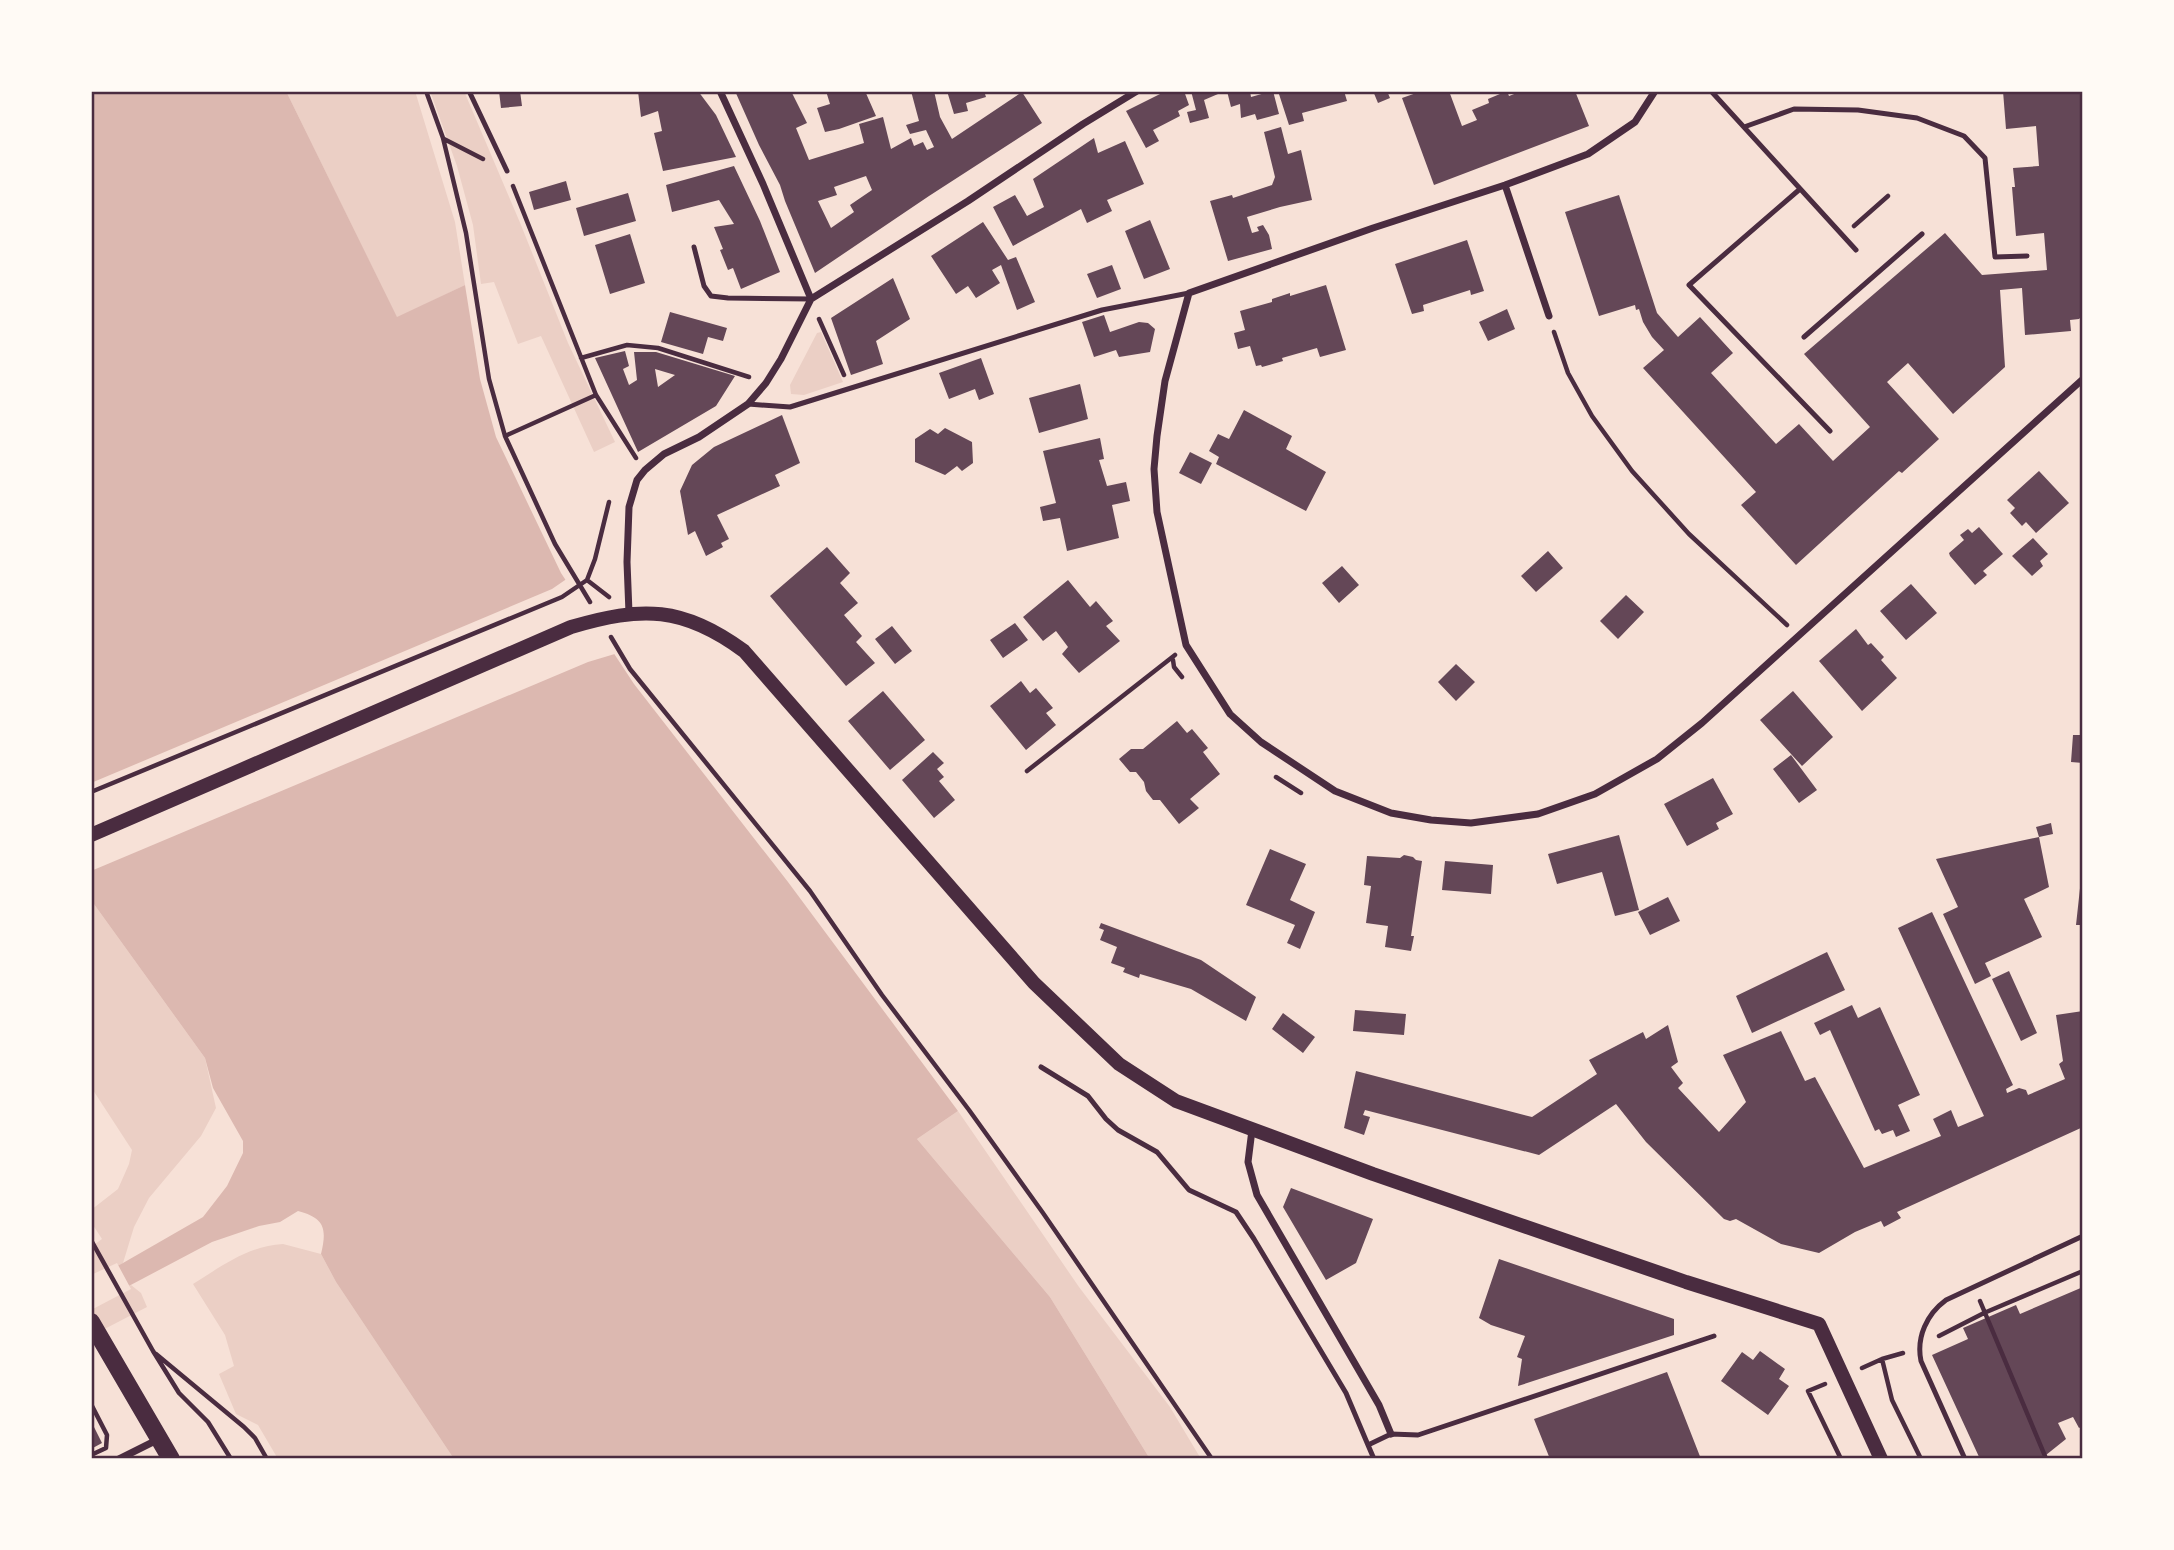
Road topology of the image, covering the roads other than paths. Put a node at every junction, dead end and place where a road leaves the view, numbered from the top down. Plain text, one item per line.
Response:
1 (469, 91) edge
2 (720, 91) edge
3 (1137, 91) edge
4 (1655, 91) edge
5 (1711, 91) edge
6 (1744, 127) junction
7 (508, 171) road end
8 (1505, 185) junction
9 (1800, 189) junction
10 (1922, 234) dead end
11 (694, 247) dead end
12 (1856, 250) dead end
13 (2027, 256) dead end
14 (1189, 293) junction
15 (810, 299) junction
16 (1549, 316) road end
17 (1804, 337) dead end
18 (2083, 379) edge
19 (748, 404) junction
20 (1830, 431) dead end
21 (629, 613) junction
22 (91, 835) edge
23 (1041, 1067) dead end
24 (1252, 1130) junction
25 (2083, 1236) edge
26 (94, 1328) edge
27 (1714, 1336) dead end
28 (1391, 1434) junction
29 (159, 1439) junction
30 (1368, 1445) junction
31 (119, 1459) edge
32 (171, 1459) edge
33 (1374, 1459) edge
34 (1881, 1459) edge
35 (1965, 1459) edge

1 - 7 lane
2 - 15 street
3 - 15 street
4 - 8 street
5 - 6 lane
6 - 9 lane
6 - 13 lane
8 - 14 street
8 - 16 street
9 - 12 lane
9 - 20 lane
10 - 17 lane
11 - 15 lane
14 - 18 street
14 - 19 lane
15 - 19 street
19 - 21 street
21 - 22 main road
21 - 24 main road
23 - 30 lane
24 - 28 street
24 - 34 main road
25 - 35 lane
26 - 29 main road
27 - 28 lane
28 - 30 lane
29 - 31 street
29 - 32 main road
30 - 33 lane

